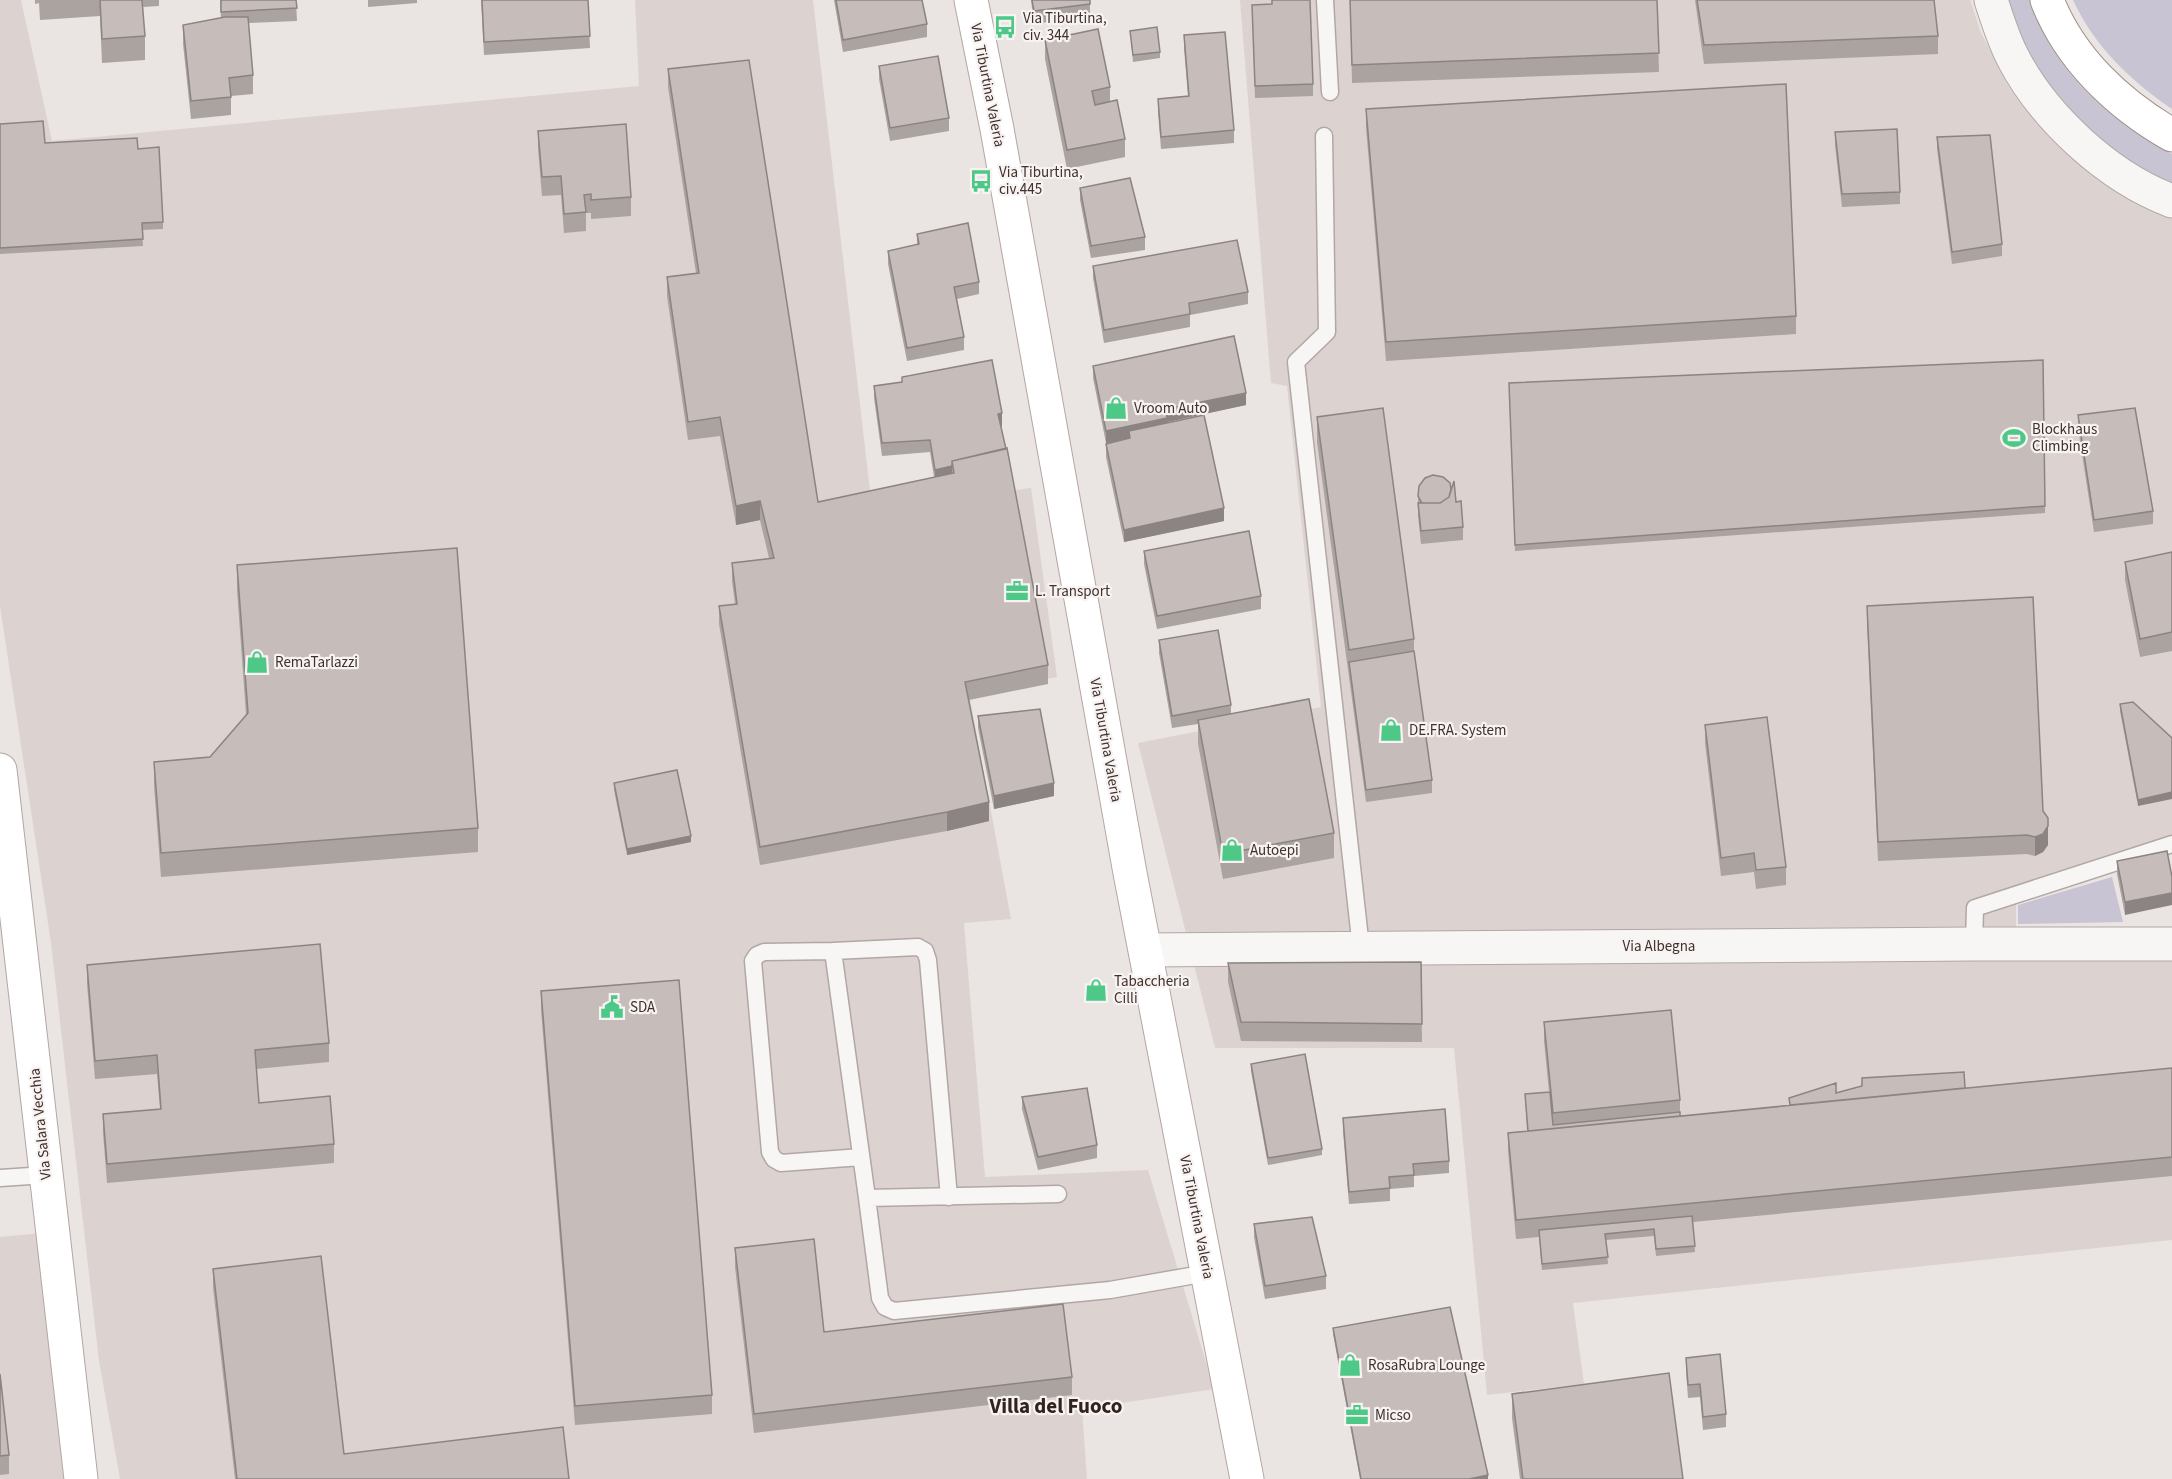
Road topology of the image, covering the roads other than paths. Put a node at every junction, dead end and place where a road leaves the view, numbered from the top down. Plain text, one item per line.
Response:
1 (971, 0) edge
2 (1325, 0) edge
3 (1991, 0) edge
4 (2047, 0) edge
5 (1330, 92) dead end
6 (2172, 135) edge
7 (1324, 136) dead end
8 (2172, 201) edge
9 (0, 770) edge
10 (2172, 843) edge
11 (1974, 944) junction
12 (2172, 944) edge
13 (1362, 948) junction
14 (1146, 950) junction
15 (833, 951) junction
16 (861, 1156) junction
17 (46, 1175) junction
18 (0, 1178) edge
19 (1058, 1194) dead end
20 (949, 1197) junction
21 (867, 1198) junction
22 (1208, 1273) junction
23 (81, 1479) edge
24 (1247, 1479) edge

1 - 14 main road, Via Tiburtina Valeria
2 - 5 lane
3 - 8 street
4 - 6 main road
7 - 13 lane
9 - 17 main road, Via Salara Vecchia
10 - 11 lane
11 - 12 street, Via Albegna
11 - 13 street, Via Albegna
13 - 14 street, Via Albegna
14 - 22 main road, Via Tiburtina Valeria
15 - 16 lane
15 - 16 lane
15 - 20 lane
16 - 21 lane
17 - 18 lane
17 - 23 main road, Via Salara Vecchia
19 - 20 lane
20 - 21 lane
21 - 22 lane
22 - 24 main road, Via Tiburtina Valeria

